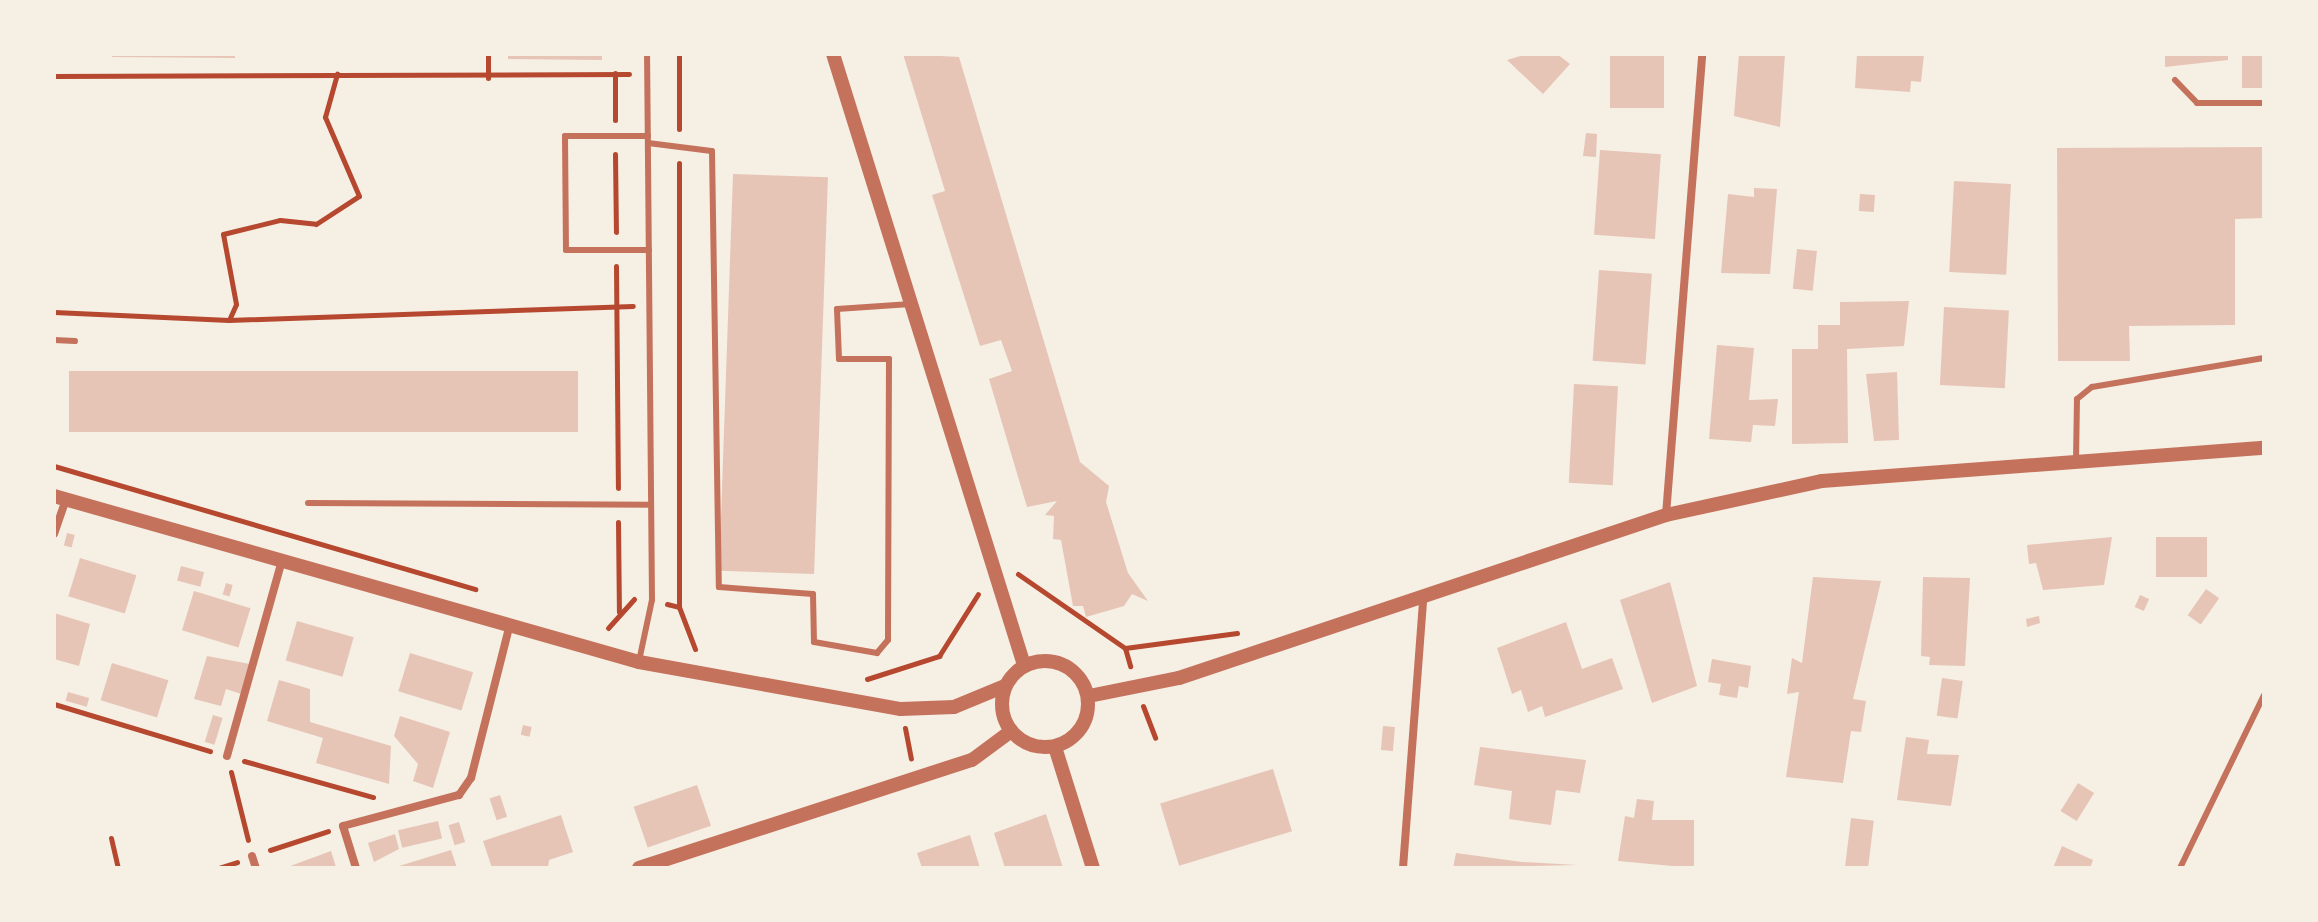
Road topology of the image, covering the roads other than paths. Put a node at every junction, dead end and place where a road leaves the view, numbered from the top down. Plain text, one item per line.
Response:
1 (647, 54) edge
2 (833, 54) edge
3 (1702, 54) edge
4 (2175, 80) dead end
5 (2264, 103) edge
6 (648, 139) junction
7 (649, 250) junction
8 (916, 303) junction
9 (54, 340) edge
10 (75, 341) dead end
11 (2264, 358) edge
12 (2264, 448) edge
13 (2077, 463) junction
14 (60, 498) edge
15 (308, 503) dead end
16 (651, 505) junction
17 (1666, 515) junction
18 (54, 534) edge
19 (283, 560) junction
20 (1423, 599) junction
21 (510, 624) junction
22 (639, 662) junction
23 (1024, 665) junction
24 (1005, 686) junction
25 (2264, 695) edge
26 (1089, 696) junction
27 (1011, 731) junction
28 (1055, 747) junction
29 (227, 756) road end
30 (252, 856) road end
31 (256, 868) edge
32 (356, 868) edge
33 (639, 868) edge
34 (1093, 868) edge
35 (1403, 868) edge
36 (2180, 868) edge

1 - 6 lane
2 - 8 street
3 - 17 street
4 - 5 lane
6 - 7 lane
6 - 7 lane
6 - 8 lane
7 - 16 lane
8 - 23 street
9 - 10 lane
11 - 13 lane
12 - 13 street
13 - 17 street
14 - 18 street
14 - 19 street
15 - 16 lane
16 - 22 lane
17 - 20 street
19 - 21 street
19 - 29 street
20 - 26 street
20 - 35 street
21 - 22 street
21 - 32 street
22 - 24 street
23 - 24 street
23 - 26 street
24 - 27 street
25 - 36 lane
26 - 28 street
27 - 28 street
27 - 33 street
28 - 34 street
30 - 31 street

